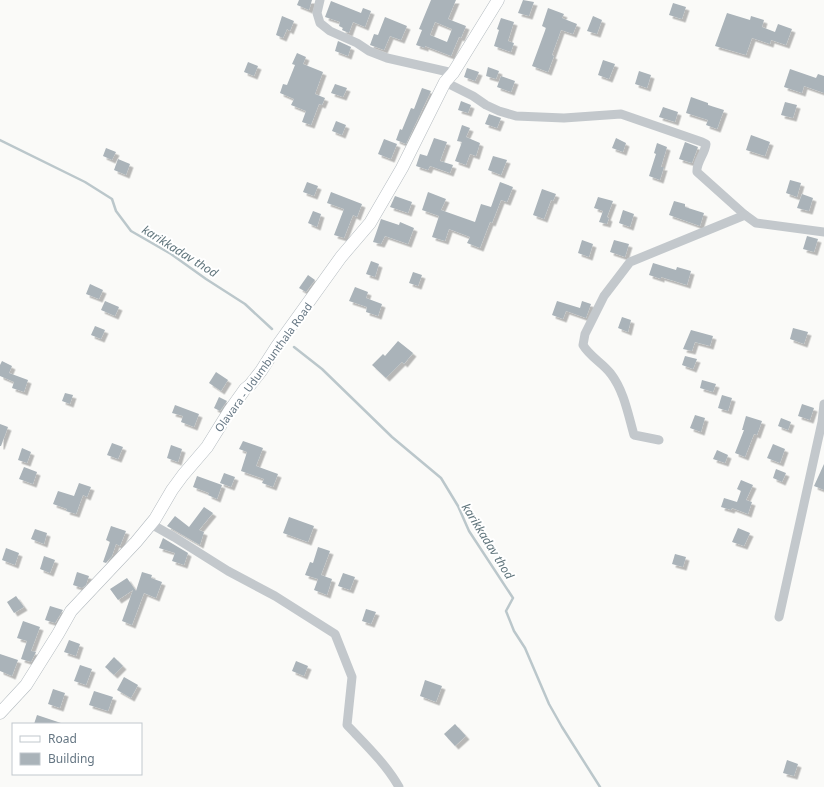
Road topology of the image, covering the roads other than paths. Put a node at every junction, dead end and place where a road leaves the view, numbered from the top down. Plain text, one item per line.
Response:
1 (320, 0) edge
2 (498, 0) edge
3 (449, 78) junction
4 (745, 215) junction
5 (824, 232) edge
6 (824, 404) edge
7 (659, 440) dead end
8 (151, 524) junction
9 (779, 617) dead end
10 (0, 714) edge
11 (399, 787) edge

1 - 3 street
2 - 3 main road, Olavara - Udumbunthala Road
3 - 4 street
3 - 8 main road, Olavara - Udumbunthala Road
4 - 5 street
4 - 7 street
6 - 9 street
8 - 10 main road, Olavara - Udumbunthala Road
8 - 11 street

